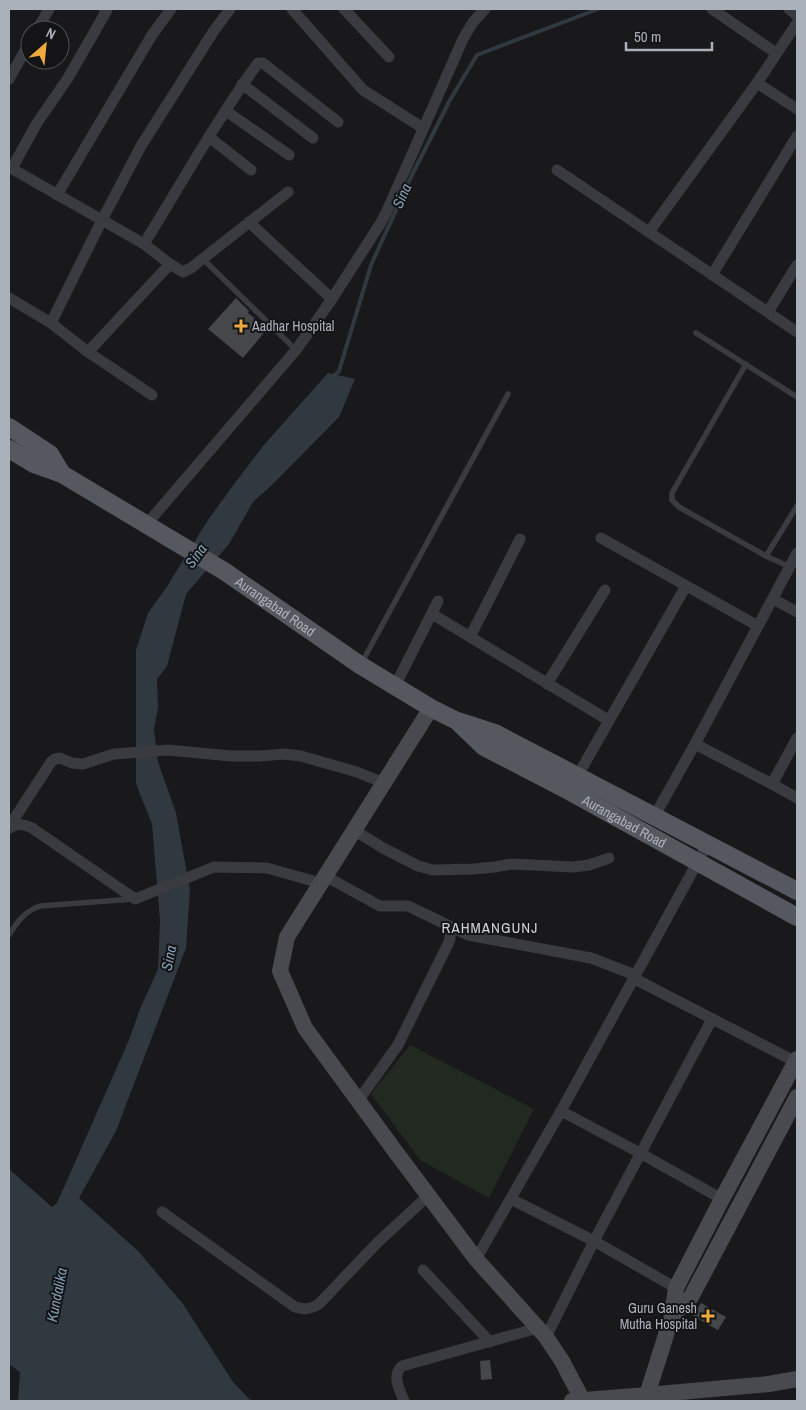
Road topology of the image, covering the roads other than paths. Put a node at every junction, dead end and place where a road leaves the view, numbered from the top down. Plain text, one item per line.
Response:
1 (106, 9) edge
2 (171, 9) edge
3 (230, 9) edge
4 (292, 9) edge
5 (344, 9) edge
6 (485, 9) edge
7 (712, 9) edge
8 (789, 9) edge
9 (797, 15) edge
10 (797, 23) edge
11 (776, 53) junction
12 (389, 57) dead end
13 (20, 60) edge
14 (9, 79) edge
15 (756, 83) junction
16 (242, 84) junction
17 (797, 109) edge
18 (226, 111) junction
19 (338, 122) dead end
20 (424, 128) junction
21 (797, 136) edge
22 (209, 137) junction
23 (313, 138) dead end
24 (289, 156) dead end
25 (10, 168) edge
26 (251, 170) dead end
27 (557, 170) dead end
28 (288, 192) dead end
29 (57, 195) junction
30 (102, 220) junction
31 (249, 222) junction
32 (649, 232) junction
33 (144, 244) junction
34 (203, 259) junction
35 (170, 264) junction
36 (797, 265) edge
37 (712, 275) junction
38 (9, 298) edge
39 (332, 300) junction
40 (768, 312) junction
41 (51, 323) junction
42 (797, 332) edge
43 (696, 333) dead end
44 (296, 350) junction
45 (88, 352) junction
46 (746, 364) junction
47 (508, 394) dead end
48 (152, 395) dead end
49 (797, 397) edge
50 (9, 428) edge
51 (9, 448) edge
52 (62, 474) junction
53 (797, 506) edge
54 (152, 528) junction
55 (601, 538) dead end
56 (520, 539) dead end
57 (797, 553) edge
58 (766, 556) junction
59 (790, 567) junction
60 (686, 586) junction
61 (605, 590) dead end
62 (772, 600) junction
63 (438, 601) dead end
64 (797, 612) edge
65 (432, 614) junction
66 (758, 626) junction
67 (470, 638) junction
68 (360, 665) junction
69 (548, 684) junction
70 (395, 686) junction
71 (431, 708) junction
72 (608, 720) junction
73 (797, 738) edge
74 (695, 744) junction
75 (384, 783) junction
76 (573, 783) junction
77 (772, 784) junction
78 (797, 798) edge
79 (654, 817) junction
80 (9, 828) edge
81 (354, 830) junction
82 (708, 843) junction
83 (609, 858) dead end
84 (698, 862) junction
85 (323, 879) junction
86 (797, 891) edge
87 (139, 898) junction
88 (797, 917) edge
89 (450, 926) junction
90 (9, 935) edge
91 (634, 977) junction
92 (712, 1019) junction
93 (796, 1060) edge
94 (797, 1097) edge
95 (358, 1101) junction
96 (561, 1111) junction
97 (640, 1153) junction
98 (428, 1196) junction
99 (511, 1199) junction
100 (722, 1199) junction
101 (162, 1212) dead end
102 (594, 1240) junction
103 (476, 1259) junction
104 (423, 1270) dead end
105 (676, 1288) junction
106 (672, 1316) junction
107 (542, 1332) junction
108 (490, 1342) junction
109 (797, 1379) edge
110 (646, 1395) junction
111 (404, 1401) edge
112 (579, 1401) edge

1 - 25 street
2 - 29 street
3 - 30 street
4 - 20 street
5 - 12 street
6 - 20 street
7 - 11 street
8 - 9 street
10 - 11 street
11 - 15 street
13 - 14 street
15 - 17 street
15 - 32 street
16 - 18 street
16 - 19 street
16 - 23 street
18 - 22 street
18 - 24 street
20 - 39 street
21 - 37 street
22 - 26 street
22 - 33 street
25 - 29 street
27 - 32 street
28 - 31 street
29 - 30 street
30 - 33 street
30 - 41 street
31 - 34 street
31 - 39 street
32 - 37 street
33 - 35 street
34 - 35 street
34 - 44 lane
35 - 45 street
36 - 40 street
37 - 40 street
38 - 41 street
39 - 44 street
40 - 42 street
41 - 45 street
43 - 46 lane
44 - 54 street
45 - 48 street
46 - 49 lane
46 - 58 lane
47 - 68 lane
50 - 52 main road
51 - 52 main road
52 - 54 main road
53 - 58 lane
54 - 68 main road, Aurangabad Road
55 - 60 street
56 - 67 street
57 - 59 street
58 - 59 lane
59 - 62 street
60 - 66 street
60 - 72 street
61 - 69 street
62 - 64 street
62 - 66 street
63 - 65 street
65 - 67 street
65 - 70 street
66 - 74 street
67 - 69 street
68 - 70 main road, Aurangabad Road
69 - 72 street
70 - 71 main road, Aurangabad Road
71 - 75 street
71 - 76 main road, Aurangabad Road
72 - 76 street
73 - 77 street
74 - 77 street
74 - 79 street
75 - 80 street
75 - 81 street
76 - 79 main road, Aurangabad Road
76 - 84 main road, Aurangabad Road
77 - 78 street
79 - 82 main road, Aurangabad Road
80 - 87 street
81 - 83 street
81 - 85 street
82 - 84 street
82 - 86 main road, Aurangabad Road
84 - 88 main road, Aurangabad Road
84 - 91 street
85 - 87 street
85 - 89 street
85 - 95 street
87 - 90 lane
89 - 91 street
89 - 95 street
91 - 92 street
91 - 96 street
92 - 93 street
92 - 97 street
93 - 100 street
94 - 106 street
95 - 98 street
96 - 97 street
96 - 99 street
97 - 100 street
97 - 102 street
98 - 101 street
98 - 103 street
99 - 102 street
99 - 103 street
100 - 105 street
102 - 105 street
102 - 107 street
103 - 107 street
104 - 108 street
105 - 106 street
106 - 110 street
107 - 108 street
107 - 112 street
108 - 111 street
109 - 110 street
110 - 112 street

